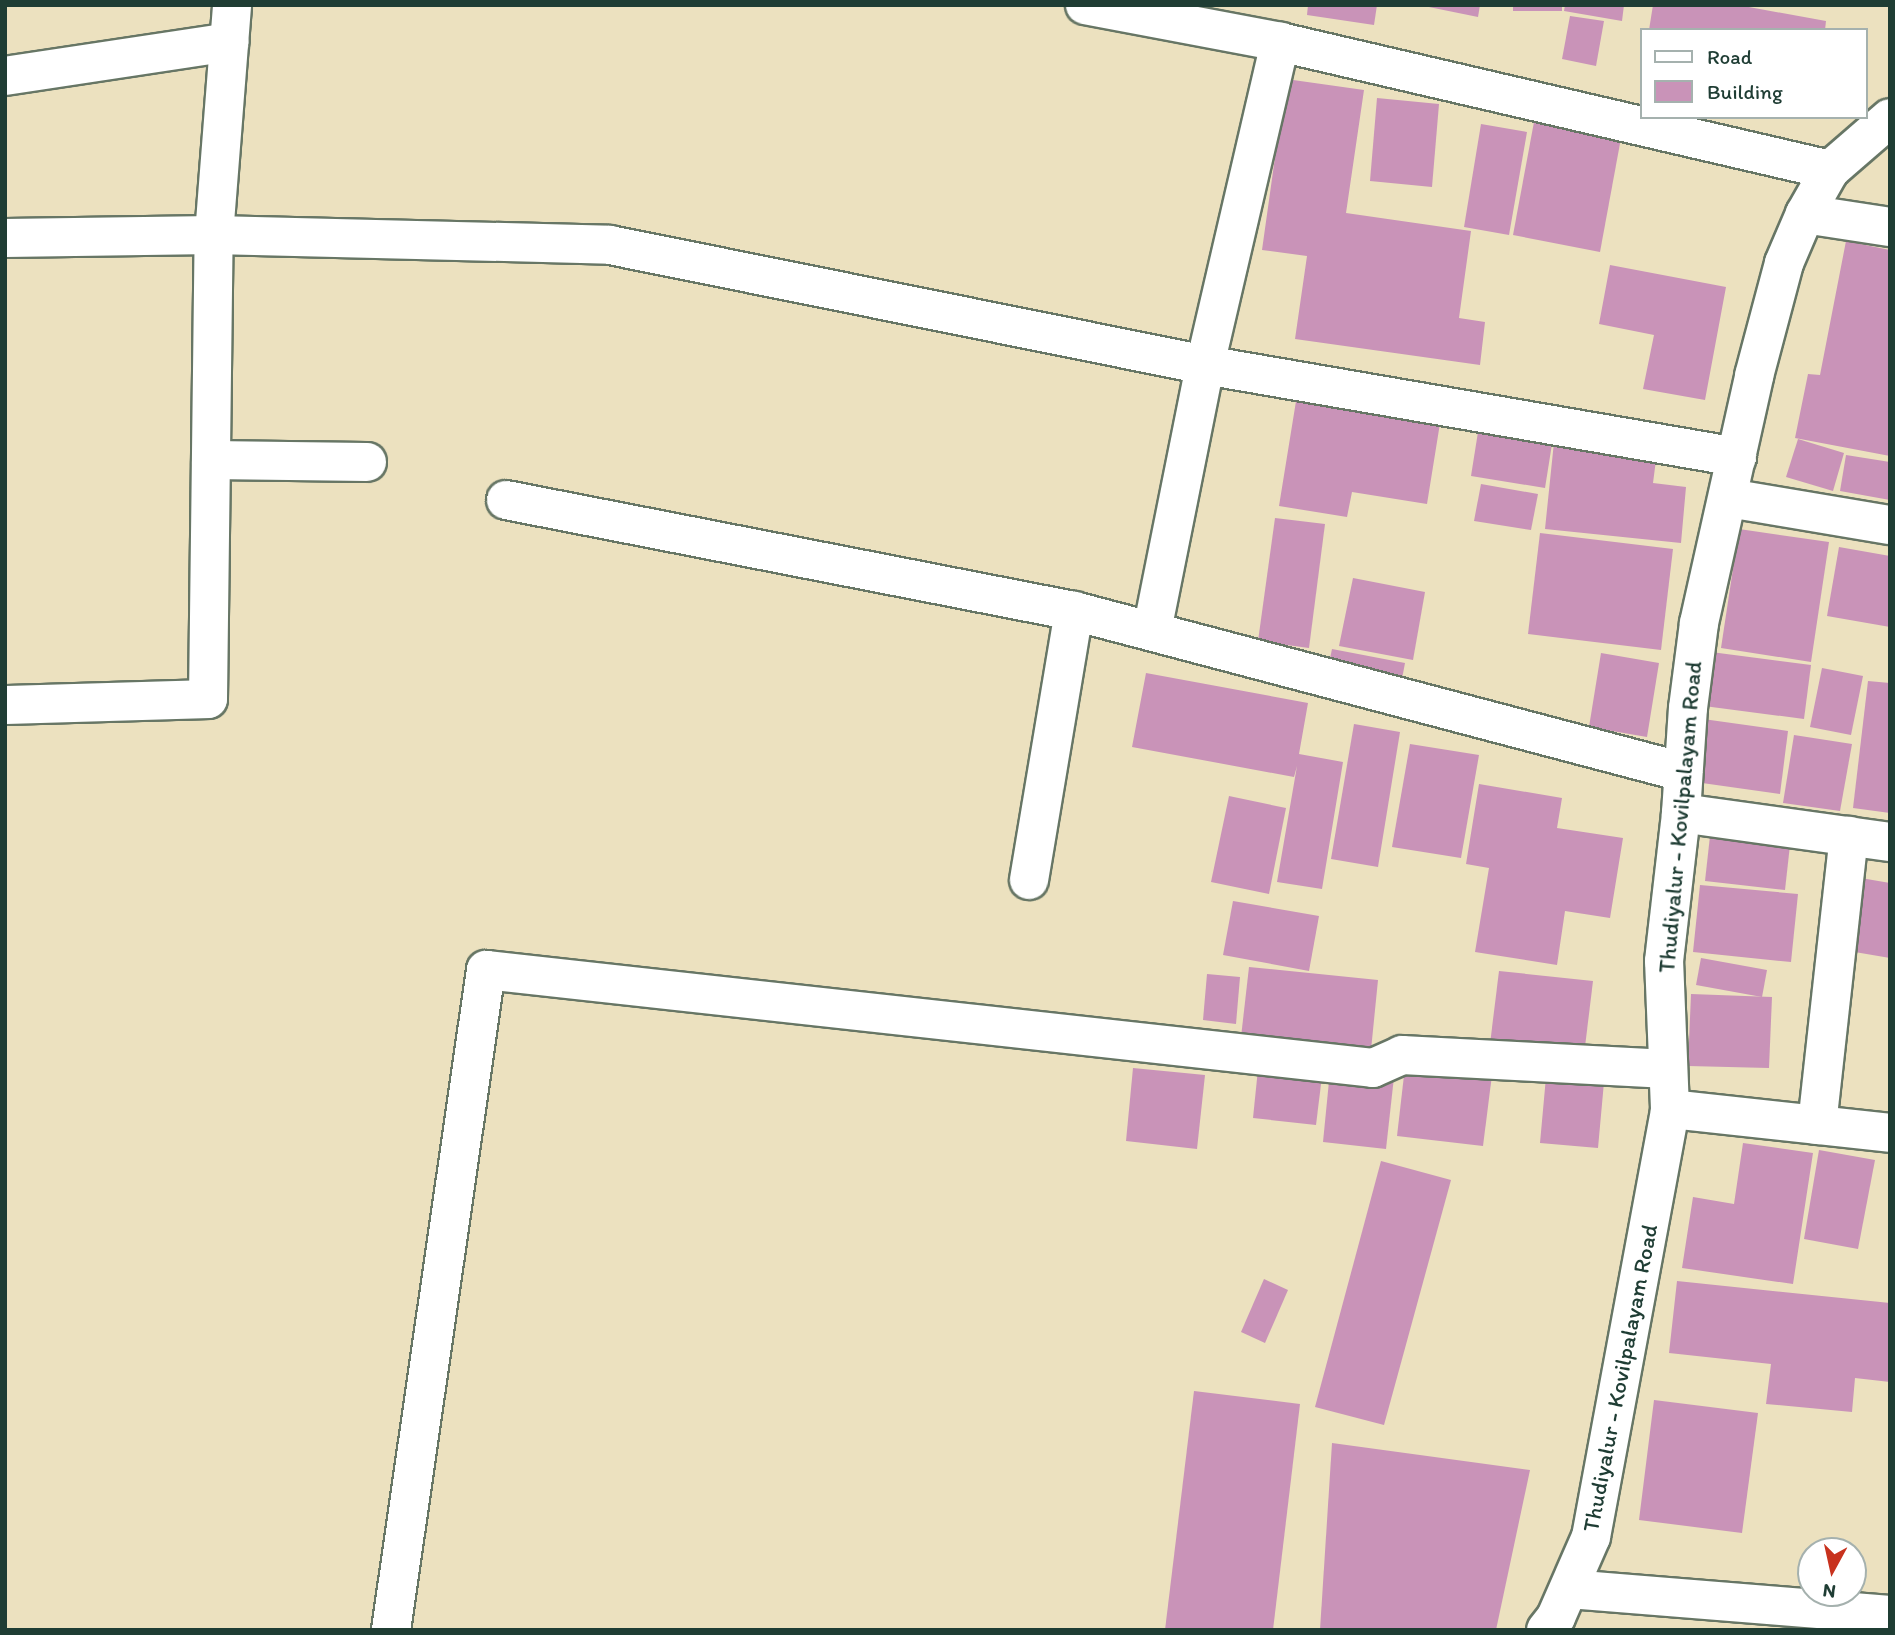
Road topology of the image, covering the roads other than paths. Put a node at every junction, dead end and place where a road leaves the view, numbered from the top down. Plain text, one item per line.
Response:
1 (1085, 5) edge
2 (231, 24) edge
3 (1280, 42) junction
4 (5, 76) edge
5 (1890, 118) edge
6 (1830, 170) junction
7 (1805, 214) junction
8 (1890, 227) edge
9 (214, 235) junction
10 (5, 238) edge
11 (1205, 365) junction
12 (1737, 457) junction
13 (211, 460) junction
14 (367, 462) dead end
15 (1728, 498) junction
16 (506, 500) dead end
17 (1890, 525) edge
18 (1074, 611) junction
19 (1152, 631) junction
20 (5, 705) edge
21 (1683, 772) junction
22 (1681, 813) junction
23 (1849, 836) junction
24 (1890, 842) edge
25 (1030, 880) dead end
26 (1668, 1069) junction
27 (1670, 1109) junction
28 (1817, 1125) junction
29 (1890, 1133) edge
30 (1569, 1588) junction
31 (1890, 1615) edge
32 (391, 1630) edge
33 (1546, 1630) edge

1 - 3 street
2 - 4 street
2 - 9 street
3 - 6 street
3 - 11 street
5 - 6 street, Thudiyalur - Kovilpalayam Road
6 - 7 street, Thudiyalur - Kovilpalayam Road
7 - 8 street
7 - 12 street, Thudiyalur - Kovilpalayam Road
9 - 10 street
9 - 11 street
9 - 13 street
11 - 12 street
11 - 19 street
12 - 15 street, Thudiyalur - Kovilpalayam Road
13 - 14 street
13 - 20 street
15 - 17 street
15 - 21 street, Thudiyalur - Kovilpalayam Road
16 - 18 street
18 - 19 street
18 - 25 street
19 - 21 street
21 - 22 street, Thudiyalur - Kovilpalayam Road
22 - 23 street
22 - 26 street, Thudiyalur - Kovilpalayam Road
23 - 24 street
23 - 28 street
26 - 27 street, Thudiyalur - Kovilpalayam Road
26 - 32 street
27 - 28 street
27 - 30 street, Thudiyalur - Kovilpalayam Road
28 - 29 street
30 - 31 street
30 - 33 street, Thudiyalur - Kovilpalayam Road

